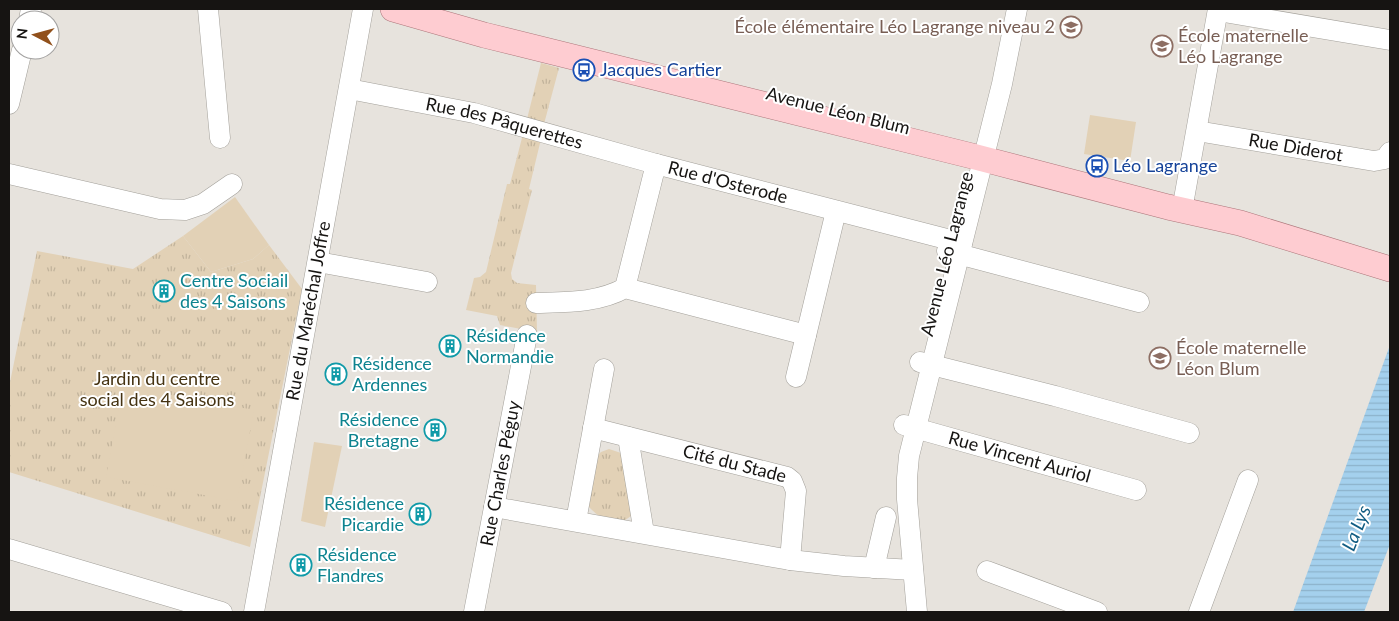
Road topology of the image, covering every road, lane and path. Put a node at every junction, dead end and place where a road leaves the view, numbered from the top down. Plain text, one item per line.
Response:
1 (208, 9) edge
2 (364, 9) edge
3 (393, 9) edge
4 (1005, 9) edge
5 (1017, 9) edge
6 (1218, 10) edge
7 (1390, 40) edge
8 (20, 60) edge
9 (349, 89) junction
10 (9, 104) edge
11 (1197, 131) junction
12 (220, 138) dead end
13 (979, 152) junction
14 (1390, 152) edge
15 (656, 164) junction
16 (9, 174) edge
17 (232, 184) dead end
18 (1183, 205) junction
19 (836, 210) junction
20 (954, 247) junction
21 (318, 262) junction
22 (1379, 265) edge
23 (427, 282) dead end
24 (626, 288) junction
25 (536, 302) dead end
26 (1139, 302) dead end
27 (528, 335) dead end
28 (806, 335) junction
29 (925, 363) junction
30 (604, 369) dead end
31 (796, 377) dead end
32 (909, 426) junction
33 (593, 428) junction
34 (1190, 433) dead end
35 (628, 437) junction
36 (1248, 480) dead end
37 (1136, 490) dead end
38 (494, 506) junction
39 (886, 517) dead end
40 (576, 521) junction
41 (644, 533) junction
42 (9, 550) edge
43 (790, 560) junction
44 (874, 568) junction
45 (913, 570) junction
46 (987, 571) dead end
47 (222, 612) edge
48 (254, 612) edge
49 (474, 612) edge
50 (917, 612) edge
51 (1098, 612) edge
52 (1199, 612) edge

1 - 12 street
2 - 9 street, Rue du Maréchal Joffre
3 - 13 main road, Avenue Léon Blum
4 - 13 street, Avenue Léo Lagrange
5 - 13 street, Avenue Léo Lagrange
6 - 7 street
6 - 11 street
8 - 10 street
9 - 15 street, Rue des Pâquerettes
9 - 21 street, Rue du Maréchal Joffre
11 - 14 street, Rue Diderot
11 - 18 street
13 - 18 main road, Avenue Léon Blum
13 - 20 street, Avenue Léo Lagrange
15 - 19 street, Rue d'Osterode
15 - 24 street, Rue d'Osterode
16 - 17 street
18 - 22 main road, Avenue Léon Blum
19 - 20 street, Rue d'Osterode
19 - 28 street
20 - 26 street, Rue d'Osterode
20 - 29 street, Avenue Léo Lagrange
21 - 23 street
21 - 48 street, Rue du Maréchal Joffre
24 - 25 street
24 - 28 street
27 - 38 street, Rue Charles Péguy
28 - 31 street
29 - 32 street, Avenue Léo Lagrange
29 - 34 street
30 - 33 street
32 - 37 street, Rue Vincent Auriol
32 - 45 street, Avenue Léo Lagrange
33 - 35 street, Cité du Stade
33 - 40 street
35 - 41 street
35 - 43 street, Cité du Stade
36 - 52 street
38 - 40 street
38 - 49 street, Rue Charles Péguy
39 - 44 street
40 - 41 street
41 - 43 street
42 - 47 street
43 - 44 street
44 - 45 street
45 - 50 street, Avenue Léo Lagrange
46 - 51 street

